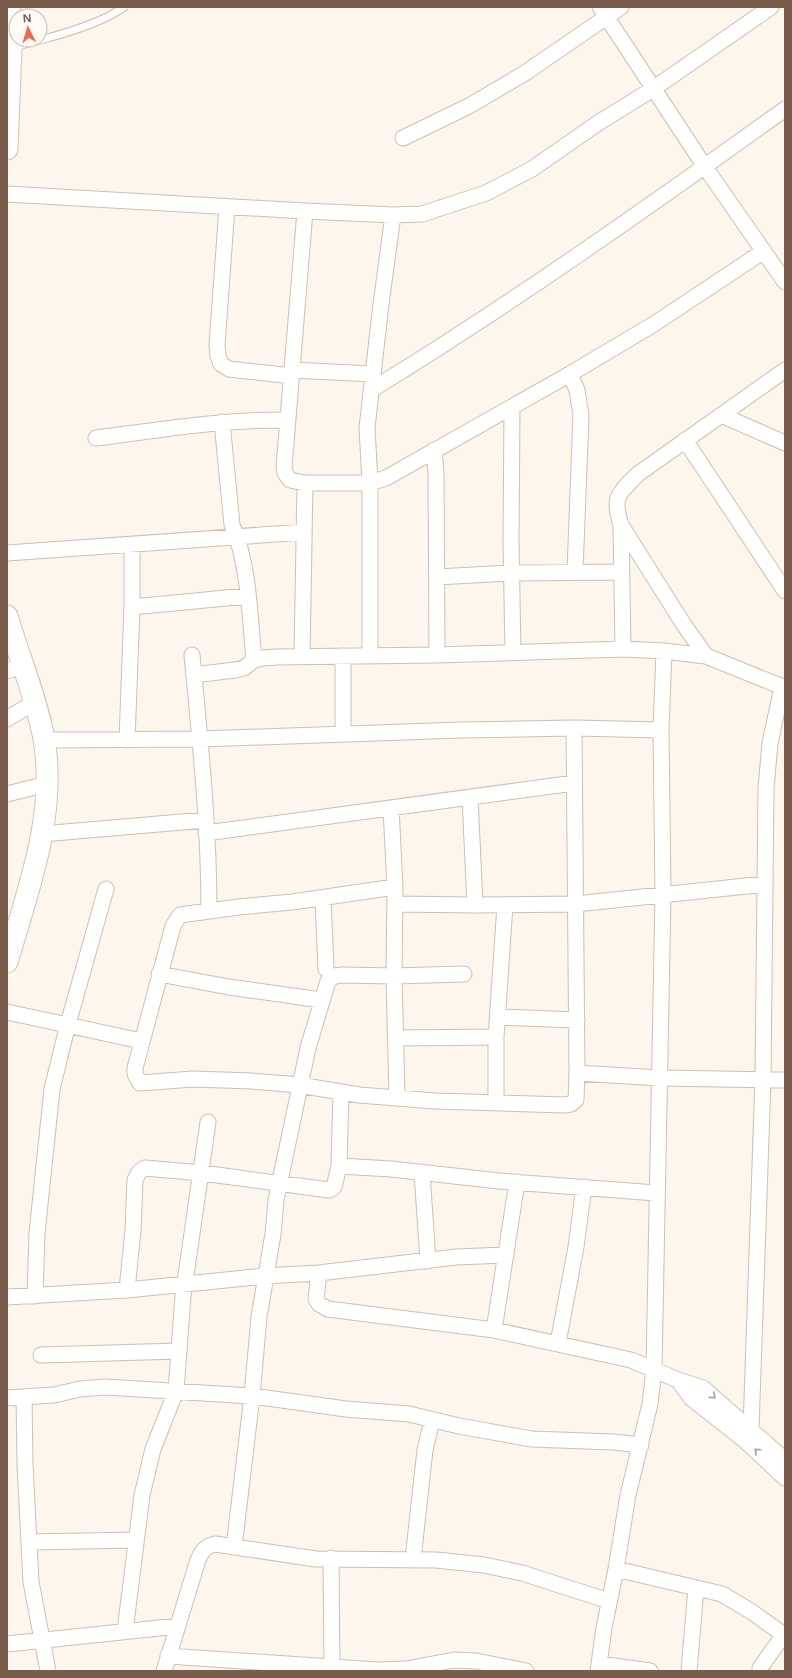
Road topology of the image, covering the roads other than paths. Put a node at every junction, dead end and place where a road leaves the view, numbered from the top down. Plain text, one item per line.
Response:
1 (124, 7) edge
2 (621, 7) edge
3 (771, 7) edge
4 (603, 12) edge
5 (48, 38) edge
6 (12, 48) edge
7 (653, 89) junction
8 (785, 109) edge
9 (8, 121) edge
10 (403, 138) dead end
11 (7, 149) edge
12 (705, 167) junction
13 (7, 194) edge
14 (227, 207) junction
15 (305, 211) junction
16 (393, 215) junction
17 (764, 251) junction
18 (785, 282) edge
19 (785, 370) edge
20 (292, 373) junction
21 (373, 374) junction
22 (570, 374) junction
23 (371, 390) junction
24 (512, 408) junction
25 (722, 415) junction
26 (288, 420) junction
27 (222, 422) junction
28 (96, 438) dead end
29 (685, 440) junction
30 (785, 443) edge
31 (434, 450) junction
32 (305, 483) junction
33 (370, 483) junction
34 (621, 526) junction
35 (304, 532) junction
36 (237, 537) junction
37 (132, 545) junction
38 (7, 553) edge
39 (575, 571) junction
40 (622, 572) junction
41 (512, 573) junction
42 (437, 577) junction
43 (785, 591) edge
44 (248, 596) junction
45 (132, 607) junction
46 (7, 616) edge
47 (623, 649) junction
48 (664, 651) junction
49 (513, 652) junction
50 (192, 655) dead end
51 (437, 655) junction
52 (343, 656) junction
53 (370, 656) junction
54 (706, 656) junction
55 (302, 657) junction
56 (254, 660) junction
57 (15, 668) edge
58 (194, 675) junction
59 (784, 687) edge
60 (35, 702) junction
61 (7, 719) edge
62 (574, 728) junction
63 (661, 730) junction
64 (343, 734) junction
65 (200, 739) junction
66 (44, 740) junction
67 (127, 740) junction
68 (574, 783) junction
69 (47, 784) junction
70 (7, 794) edge
71 (470, 797) junction
72 (391, 808) junction
73 (206, 826) junction
74 (42, 834) junction
75 (765, 884) junction
76 (395, 887) junction
77 (106, 889) dead end
78 (663, 895) junction
79 (322, 898) junction
80 (395, 904) junction
81 (576, 904) junction
82 (474, 905) junction
83 (505, 905) junction
84 (208, 911) junction
85 (7, 962) edge
86 (326, 969) dead end
87 (160, 974) junction
88 (464, 974) dead end
89 (394, 976) junction
90 (322, 1000) junction
91 (7, 1012) edge
92 (498, 1017) junction
93 (577, 1020) junction
94 (68, 1024) junction
95 (496, 1037) junction
96 (397, 1038) junction
97 (141, 1041) junction
98 (577, 1073) junction
99 (660, 1078) junction
100 (763, 1079) junction
101 (785, 1080) edge
102 (299, 1086) junction
103 (341, 1092) junction
104 (397, 1098) junction
105 (496, 1103) junction
106 (208, 1122) dead end
107 (339, 1166) junction
108 (202, 1173) junction
109 (422, 1173) junction
110 (517, 1182) junction
111 (280, 1184) junction
112 (584, 1187) junction
113 (656, 1193) junction
114 (506, 1255) junction
115 (428, 1261) junction
116 (319, 1273) junction
117 (265, 1276) junction
118 (186, 1284) junction
119 (127, 1290) junction
120 (35, 1296) junction
121 (7, 1297) edge
122 (494, 1330) junction
123 (558, 1343) junction
124 (179, 1351) junction
125 (42, 1355) dead end
126 (654, 1370) junction
127 (678, 1380) junction
128 (176, 1391) junction
129 (252, 1396) junction
130 (24, 1397) junction
131 (7, 1398) edge
132 (432, 1420) junction
133 (751, 1429) junction
134 (641, 1446) junction
135 (785, 1460) edge
136 (785, 1478) edge
137 (136, 1540) junction
138 (29, 1542) junction
139 (234, 1547) junction
140 (331, 1558) junction
141 (413, 1559) junction
142 (616, 1569) junction
143 (696, 1588) junction
144 (609, 1601) junction
145 (178, 1626) junction
146 (125, 1631) junction
147 (784, 1634) edge
148 (42, 1641) junction
149 (7, 1644) edge
150 (168, 1656) junction
151 (332, 1667) junction
152 (599, 1667) edge
153 (760, 1668) dead end
154 (48, 1671) edge
155 (164, 1671) edge
156 (526, 1671) edge
157 (650, 1671) edge
158 (689, 1671) edge

1 - 5 lane
2 - 4 street
3 - 7 street
4 - 7 street
4 - 10 street
6 - 9 main road
7 - 12 street
7 - 16 street
8 - 12 street
9 - 11 main road
12 - 17 street
12 - 23 street
13 - 14 street
14 - 15 street
14 - 20 street
15 - 16 street
15 - 20 street
16 - 21 street
17 - 18 street
17 - 22 street
19 - 25 street
20 - 21 street
20 - 26 street
21 - 23 street
22 - 24 street
22 - 39 street
23 - 33 street
24 - 31 street
24 - 41 street
25 - 29 street
25 - 30 street
26 - 27 street
26 - 32 street
27 - 28 street
27 - 36 street
29 - 34 street
29 - 43 street
31 - 33 street
31 - 42 street
32 - 33 street
32 - 35 street
33 - 53 street
34 - 40 street
34 - 54 street
35 - 36 street
35 - 55 street
36 - 37 street
36 - 44 street
37 - 38 street
37 - 45 street
39 - 40 street
39 - 41 street
40 - 47 street
41 - 42 street
41 - 49 street
42 - 51 street
44 - 45 street
44 - 56 street
45 - 67 street
46 - 57 main road
47 - 48 street
47 - 49 street
48 - 54 street
48 - 63 street
49 - 51 street
50 - 58 street
51 - 53 street
52 - 53 street
52 - 55 street
52 - 64 street
54 - 59 street
55 - 56 street
56 - 58 street
57 - 60 main road
58 - 65 street
59 - 75 street
60 - 61 street
60 - 66 main road
62 - 63 street
62 - 64 street
62 - 68 street
63 - 78 street
64 - 65 street
65 - 67 street
65 - 73 street
66 - 67 street
66 - 69 main road
68 - 71 street
68 - 81 street
69 - 70 street
69 - 74 main road
71 - 72 street
71 - 82 street
72 - 73 street
72 - 76 street
73 - 74 street
73 - 84 street
74 - 85 main road
75 - 78 street
75 - 100 street
76 - 79 street
76 - 80 street
77 - 94 street
78 - 81 street
78 - 99 street
79 - 84 street
79 - 86 street
80 - 82 street
80 - 89 street
81 - 83 street
81 - 93 street
82 - 83 street
83 - 92 street
84 - 87 street
87 - 90 street
87 - 97 street
88 - 89 street
89 - 90 street
89 - 96 street
90 - 102 street
91 - 94 street
92 - 93 street
92 - 95 street
93 - 98 street
94 - 97 street
94 - 120 street
95 - 96 street
95 - 105 street
96 - 104 street
97 - 102 street
98 - 99 street
98 - 105 street
99 - 100 street
99 - 113 street
100 - 101 street
100 - 133 street
102 - 103 street
102 - 111 street
103 - 104 street
103 - 107 street
104 - 105 street
106 - 108 street
107 - 109 street
107 - 111 street
108 - 111 street
108 - 118 street
108 - 119 street
109 - 110 street
109 - 115 street
110 - 112 street
110 - 114 street
111 - 117 street
112 - 113 street
112 - 123 street
113 - 126 street
114 - 115 street
114 - 122 street
115 - 116 street
116 - 117 street
116 - 122 street
117 - 118 street
117 - 129 street
118 - 119 street
118 - 124 street
119 - 120 street
120 - 121 street
122 - 123 street
123 - 126 street
124 - 125 street
124 - 128 street
126 - 127 street
126 - 134 street
127 -> 133 street
136 -> 127 street
128 - 129 street
128 - 130 street
128 - 137 street
129 - 132 street
129 - 139 street
130 - 131 street
130 - 138 street
132 - 134 street
132 - 141 street
133 - 135 street
134 - 142 street
137 - 138 street
137 - 146 street
138 - 148 street
139 - 140 street
139 - 145 street
140 - 141 street
140 - 151 street
141 - 144 street
142 - 143 street
142 - 144 street
143 - 147 street
143 - 158 street
144 - 152 street
145 - 146 street
145 - 150 street
146 - 148 street
147 - 153 street
148 - 149 street
148 - 154 street
150 - 151 street
150 - 155 street
151 - 156 street
152 - 157 street

